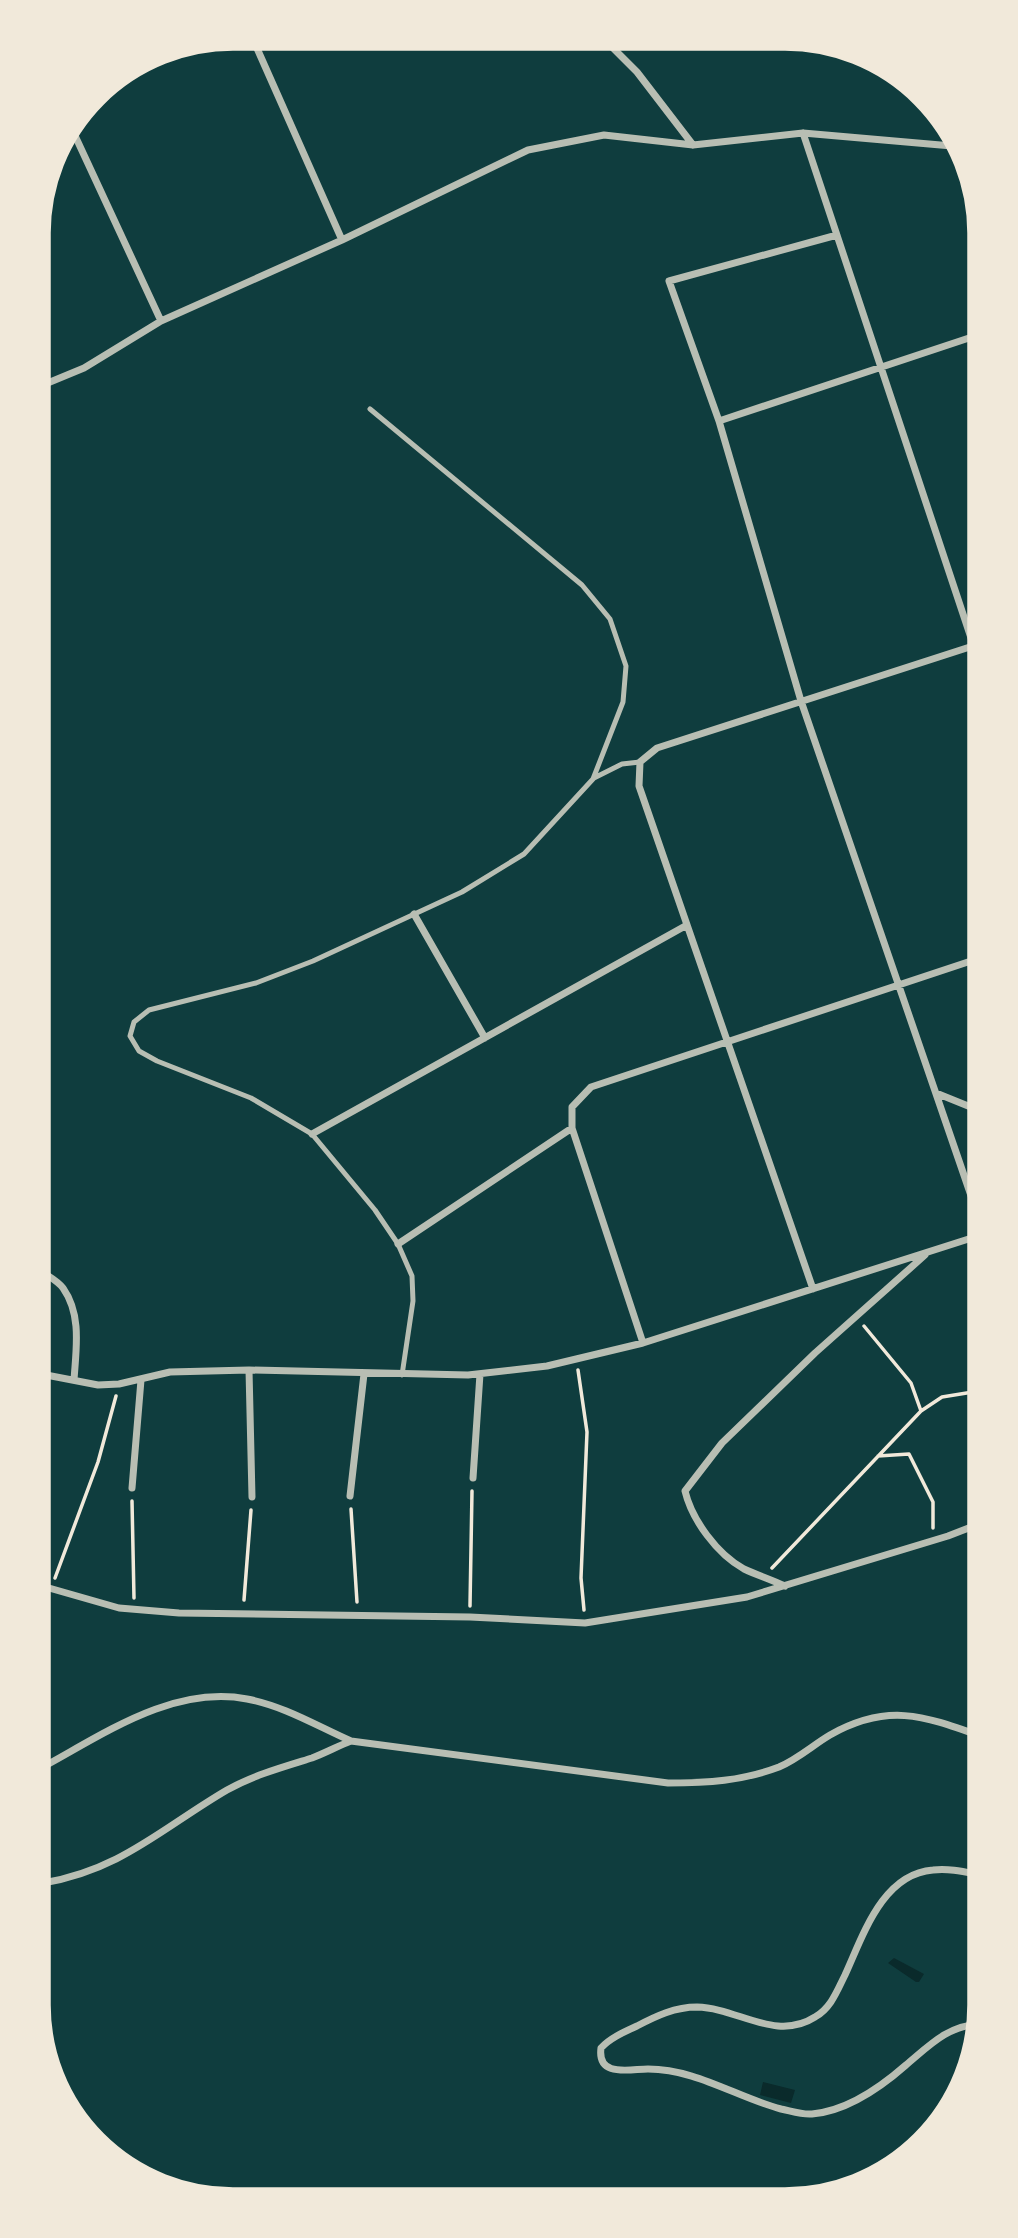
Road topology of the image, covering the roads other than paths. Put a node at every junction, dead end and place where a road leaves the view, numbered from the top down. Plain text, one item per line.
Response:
1 (257, 49) edge
2 (614, 49) edge
3 (803, 132) junction
4 (76, 138) edge
5 (693, 145) junction
6 (946, 145) edge
7 (837, 235) junction
8 (342, 240) junction
9 (161, 321) junction
10 (969, 338) edge
11 (881, 367) junction
12 (49, 382) edge
13 (370, 409) dead end
14 (719, 421) junction
15 (969, 630) edge
16 (969, 650) edge
17 (801, 701) junction
18 (640, 762) junction
19 (593, 779) junction
20 (414, 914) junction
21 (687, 925) junction
22 (969, 962) edge
23 (898, 985) junction
24 (485, 1038) junction
25 (727, 1042) junction
26 (936, 1093) junction
27 (969, 1107) edge
28 (572, 1128) junction
29 (312, 1134) junction
30 (969, 1190) edge
31 (969, 1239) edge
32 (398, 1244) junction
33 (928, 1252) junction
34 (49, 1277) edge
35 (813, 1289) junction
36 (643, 1343) junction
37 (249, 1370) junction
38 (364, 1374) junction
39 (480, 1374) junction
40 (49, 1375) edge
41 (402, 1375) junction
42 (74, 1380) junction
43 (141, 1380) junction
44 (472, 1478) road end
45 (132, 1488) road end
46 (350, 1496) road end
47 (252, 1497) road end
48 (969, 1528) edge
49 (786, 1586) junction
50 (49, 1589) edge
51 (969, 1731) edge
52 (351, 1741) junction
53 (49, 1764) edge
54 (969, 1873) edge
55 (49, 1882) edge
56 (968, 2025) edge

1 - 8 street
2 - 5 street
3 - 5 street
3 - 6 street
3 - 7 street
4 - 9 street
5 - 8 street
7 - 11 street
7 - 14 street
8 - 9 street
9 - 12 street
10 - 11 street
11 - 14 street
11 - 15 street
13 - 19 lane
14 - 17 street
16 - 17 street
17 - 18 street
17 - 23 street
18 - 19 lane
18 - 21 street
19 - 20 lane
20 - 24 street
20 - 29 lane
21 - 24 street
21 - 25 street
22 - 23 street
23 - 25 street
23 - 26 street
24 - 29 street
25 - 28 street
25 - 35 street
26 - 27 street
26 - 30 street
28 - 32 street
28 - 36 street
29 - 32 lane
31 - 33 street
32 - 41 lane
33 - 35 street
33 - 49 street
34 - 42 street
35 - 36 street
36 - 39 street
37 - 38 street
37 - 43 street
37 - 47 street
38 - 41 street
38 - 46 street
39 - 41 street
39 - 44 street
40 - 42 street
42 - 43 street
43 - 45 street
48 - 49 street
49 - 50 street
51 - 52 street
52 - 53 street
52 - 55 street
54 - 56 street

